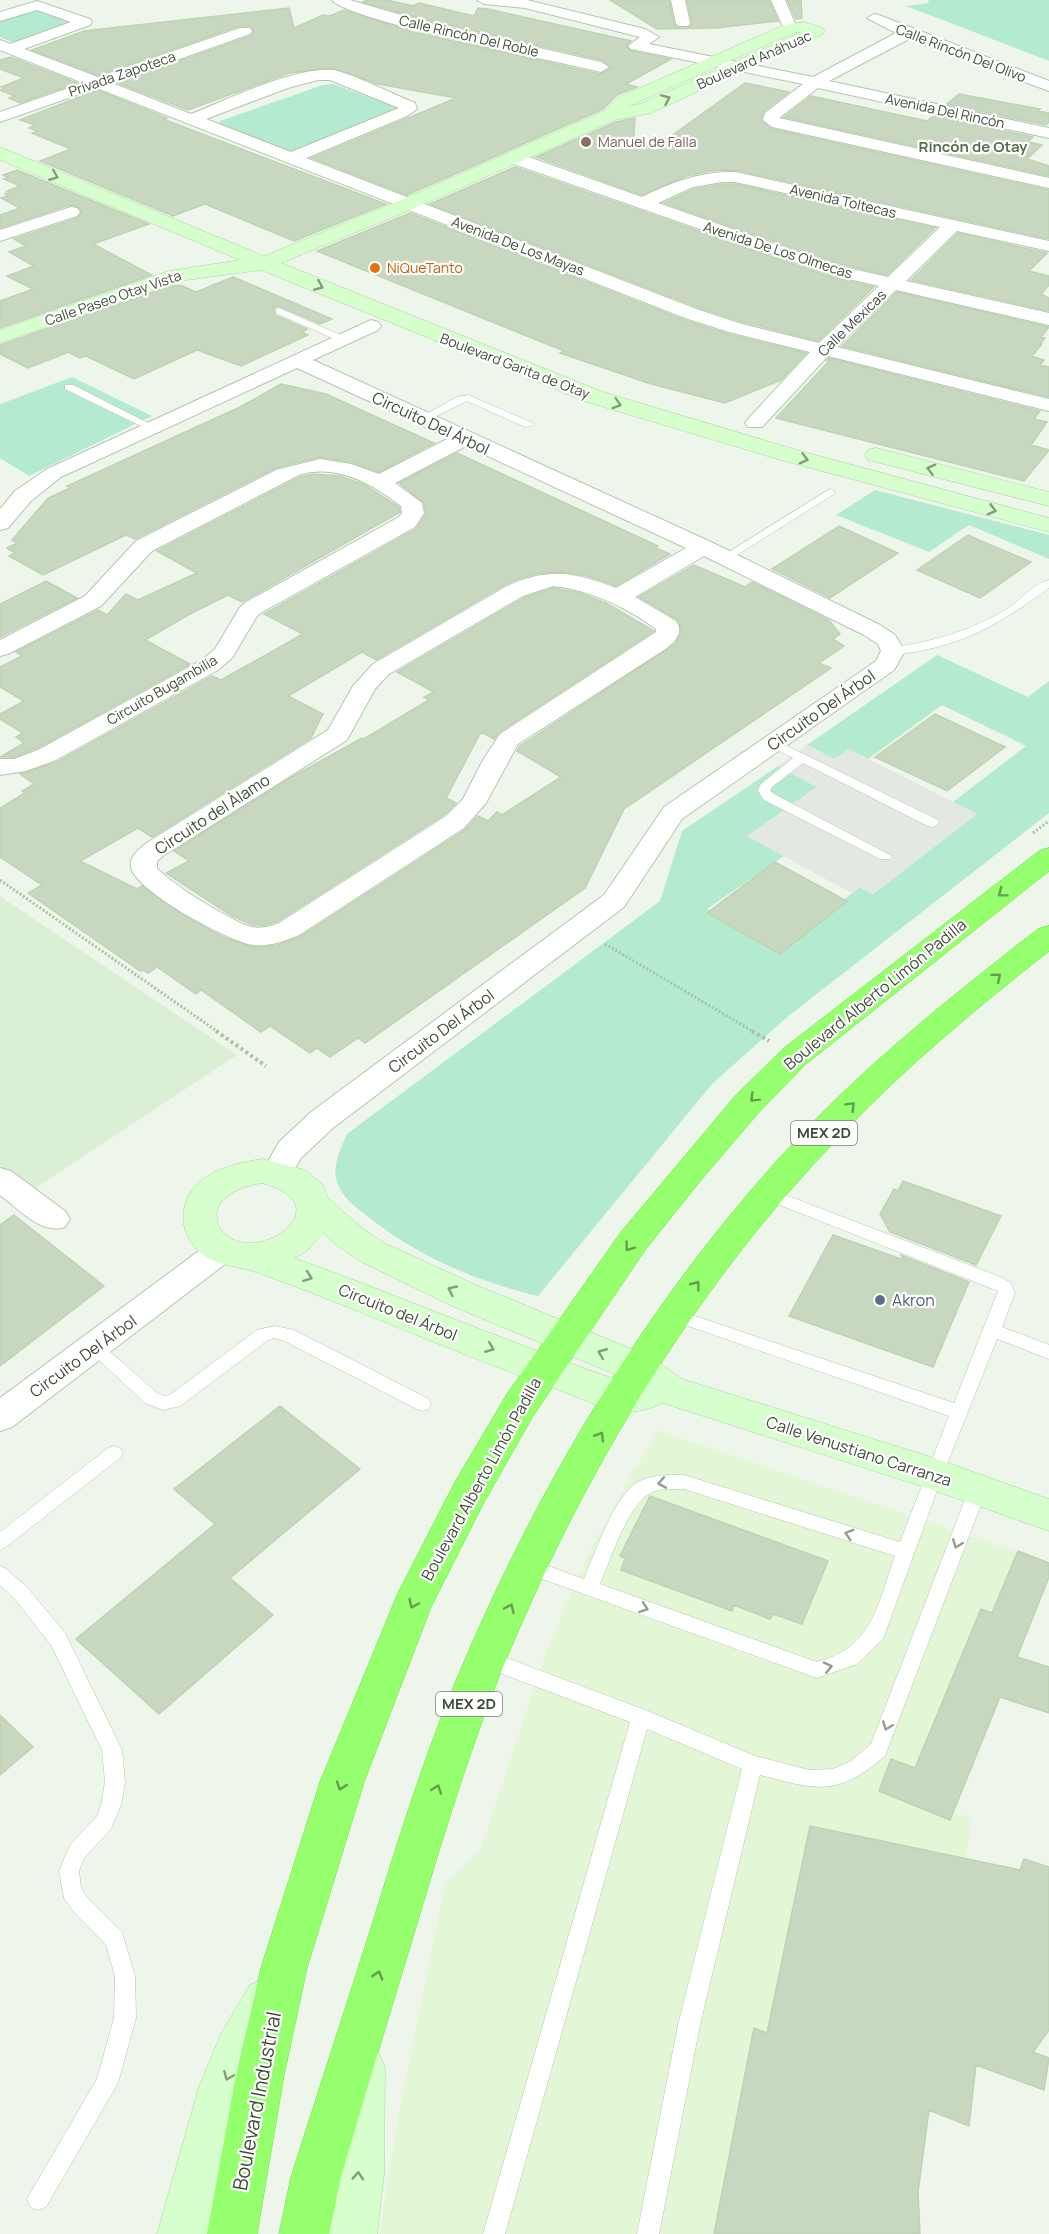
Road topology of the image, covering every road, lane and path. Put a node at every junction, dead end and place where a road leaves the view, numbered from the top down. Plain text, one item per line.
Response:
1 (339, 0) edge
2 (483, 0) edge
3 (678, 0) edge
4 (778, 0) edge
5 (874, 9) edge
6 (0, 17) edge
7 (683, 23) dead end
8 (245, 31) dead end
9 (908, 33) junction
10 (787, 34) junction
11 (4, 47) edge
12 (631, 49) junction
13 (704, 66) junction
14 (601, 67) junction
15 (733, 69) junction
16 (577, 81) dead end
17 (96, 84) junction
18 (812, 84) junction
19 (1049, 86) edge
20 (610, 115) junction
21 (0, 117) edge
22 (192, 119) junction
23 (1049, 133) edge
24 (0, 153) edge
25 (291, 158) junction
26 (514, 158) junction
27 (1049, 183) edge
28 (408, 204) junction
29 (642, 204) junction
30 (71, 212) dead end
31 (953, 225) junction
32 (0, 236) edge
33 (209, 240) junction
34 (1049, 246) edge
35 (189, 249) dead end
36 (267, 253) junction
37 (290, 253) junction
38 (166, 266) junction
39 (367, 284) dead end
40 (891, 285) junction
41 (279, 311) dead end
42 (433, 311) dead end
43 (1049, 320) edge
44 (0, 323) edge
45 (372, 326) dead end
46 (0, 338) edge
47 (344, 340) junction
48 (823, 350) junction
49 (298, 361) junction
50 (69, 387) dead end
51 (1049, 405) edge
52 (422, 419) junction
53 (754, 423) junction
54 (529, 425) dead end
55 (150, 427) junction
56 (777, 429) dead end
57 (463, 439) junction
58 (856, 450) dead end
59 (378, 483) junction
60 (830, 492) dead end
61 (1049, 499) edge
62 (0, 523) edge
63 (1049, 525) edge
64 (714, 553) junction
65 (1049, 583) edge
66 (616, 598) junction
67 (0, 649) edge
68 (893, 651) junction
69 (773, 743) junction
70 (802, 757) junction
71 (0, 767) edge
72 (933, 823) dead end
73 (885, 856) dead end
74 (1049, 857) edge
75 (0, 880) edge
76 (578, 928) junction
77 (1049, 936) edge
78 (795, 1056) junction
79 (266, 1066) dead end
80 (277, 1172) junction
81 (0, 1179) edge
82 (767, 1194) junction
83 (315, 1206) junction
84 (54, 1219) dead end
85 (238, 1253) junction
86 (674, 1315) junction
87 (992, 1330) junction
88 (94, 1348) junction
89 (1049, 1352) edge
90 (553, 1353) junction
91 (644, 1385) junction
92 (423, 1404) dead end
93 (959, 1412) junction
94 (0, 1417) edge
95 (114, 1453) dead end
96 (934, 1474) junction
97 (978, 1490) junction
98 (1049, 1515) edge
99 (0, 1542) edge
100 (905, 1551) junction
101 (529, 1567) junction
102 (0, 1574) edge
103 (589, 1588) junction
104 (486, 1659) junction
105 (641, 1717) junction
106 (753, 1764) junction
107 (284, 1968) junction
108 (361, 2031) junction
109 (38, 2199) dead end
110 (182, 2234) edge
111 (232, 2234) edge
112 (304, 2234) edge
113 (352, 2234) edge
114 (494, 2234) edge
115 (648, 2234) edge

1 - 14 street, Calle Rincón Del Roble
2 - 12 street, Avenida Del Rincón
3 - 7 street
4 - 10 street
5 - 9 street, Calle Rincón Del Olivo
6 - 11 street
8 - 17 street, Privada Zapoteca
9 - 18 street
9 - 19 street, Calle Rincón Del Olivo
10 - 13 street, Boulevard Anáhuac
10 - 15 street, Boulevard Anáhuac
11 - 17 street, Avenida De Los Mayas
12 - 13 street, Avenida Del Rincón
12 - 14 street
13 - 15 street, Avenida Del Rincón
13 - 20 street, Boulevard Anáhuac
14 - 16 street
15 - 18 street, Avenida Del Rincón
20 -> 15 street, Boulevard Anáhuac
17 - 21 street, Privada Zapoteca
17 - 22 street, Avenida De Los Mayas
18 - 23 street, Avenida Del Rincón
18 - 27 street
20 - 26 street, Boulevard Anáhuac
22 - 25 street, Avenida De Los Mayas
22 - 25 street
24 -> 33 street, Boulevard Garita de Otay
25 - 28 street, Avenida De Los Mayas
26 - 28 street, Boulevard Anáhuac
26 - 29 street, Avenida De Los Olmecas
28 - 37 street, Boulevard Anáhuac
28 - 48 street, Avenida De Los Mayas
29 - 31 street, Avenida Toltecas
29 - 40 street, Avenida De Los Olmecas
30 - 32 street
31 - 34 street, Avenida Toltecas
31 - 40 street, Calle Mexicas
33 - 35 street, Calle Paseo Otay Vista
33 - 36 street, Boulevard Garita de Otay
36 - 37 street, Calle Paseo Otay Vista
36 - 38 street, Calle Paseo Otay Vista
36 -> 63 street, Boulevard Garita de Otay
37 - 39 street
38 - 44 street, Calle Paseo Otay Vista
38 - 46 street, Calle Paseo Otay Vista
40 - 43 street, Avenida De Los Olmecas
40 - 48 street, Calle Mexicas
41 - 47 lane
42 - 53 street, Boulevard Garita de Otay
45 - 47 street
47 - 49 street
48 - 51 street, Avenida De Los Mayas
48 - 53 street, Calle Mexicas
49 - 52 street, Circuito Del Árbol
49 - 55 street
50 - 55 lane
52 - 54 lane
52 - 57 street, Circuito Del Árbol
53 - 56 street, Boulevard Garita de Otay
55 - 62 street
57 - 59 street
57 - 64 street, Circuito Del Árbol
61 -> 58 street
59 - 67 street, Circuito Bugambilia
59 - 71 street, Circuito Bugambilia
60 - 64 lane
64 - 66 street
64 - 68 street, Circuito Del Árbol
65 - 68 lane
66 - 66 street, Circuito del Àlamo
68 - 69 street, Circuito Del Árbol
69 - 70 lane
69 - 76 street, Circuito Del Árbol
70 - 72 lane
70 - 73 lane
74 -> 78 highway, Boulevard Alberto Limón Padilla
75 - 79 path
76 - 78 path
76 - 80 street, Circuito Del Árbol
82 -> 77 highway, MEX 2D
78 -> 90 highway, Boulevard Alberto Limón Padilla
80 - 83 street
80 - 85 street
81 - 84 street
86 -> 82 highway, MEX 2D
82 - 87 lane
83 - 85 street
90 -> 83 street
85 - 88 street, Circuito Del Árbol
85 -> 90 street, Circuito del Árbol
86 - 91 highway, MEX 2D
86 - 93 lane
87 - 89 lane
87 - 93 lane
88 - 92 lane
88 - 94 street, Circuito Del Árbol
90 - 91 street, Calle Venustiano Carranza
90 -> 107 highway, Boulevard Alberto Limón Padilla
91 - 96 street, Calle Venustiano Carranza
101 -> 91 highway, MEX 2D
93 - 96 lane
95 - 99 lane
96 - 97 street, Calle Venustiano Carranza
96 - 100 lane
97 - 98 street, Calle Venustiano Carranza
97 -> 106 lane
100 -> 103 lane
103 -> 100 lane
101 - 103 lane
104 -> 101 highway, MEX 2D
102 - 109 lane
104 - 105 lane
108 -> 104 highway, MEX 2D
105 - 106 lane
105 - 114 lane
106 - 115 lane
107 -> 110 street, Boulevard Alberto Limón Padilla
107 - 111 highway, Boulevard Industrial
108 - 112 highway, MEX 2D
113 -> 108 street

